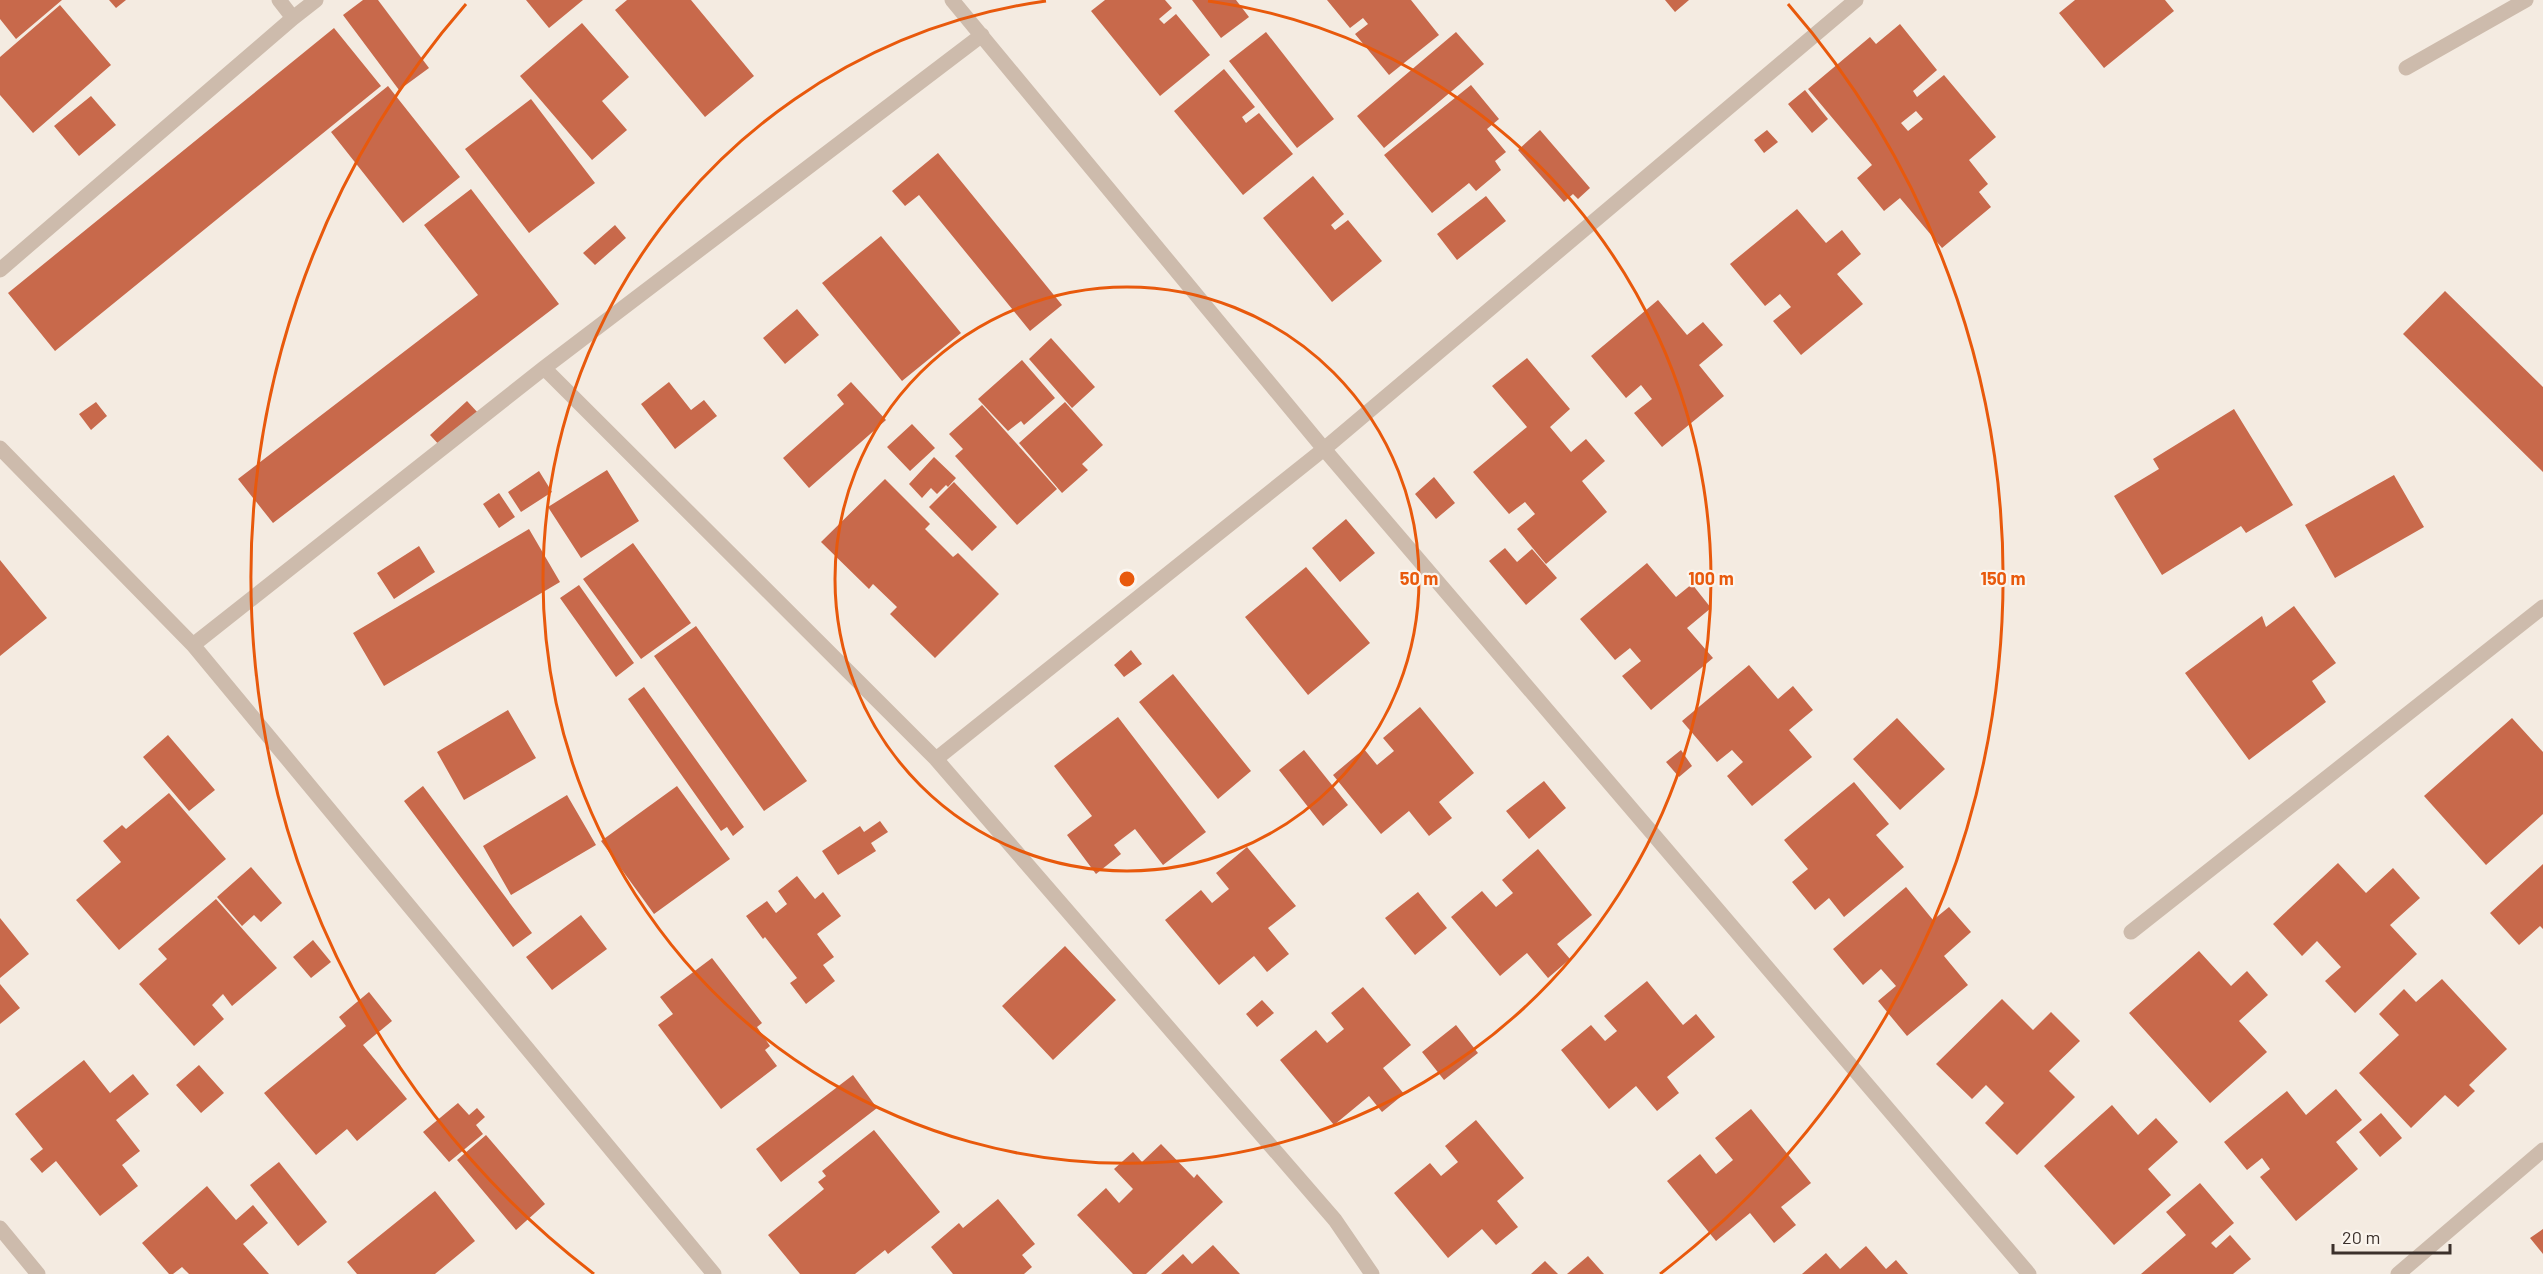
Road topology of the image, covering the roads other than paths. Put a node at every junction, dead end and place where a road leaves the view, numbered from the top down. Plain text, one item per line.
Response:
1 (279, 0) edge
2 (316, 0) edge
3 (952, 0) edge
4 (1856, 0) edge
5 (2526, 0) edge
6 (293, 18) junction
7 (982, 35) junction
8 (2406, 68) dead end
9 (0, 270) edge
10 (544, 368) junction
11 (0, 448) edge
12 (1324, 448) junction
13 (2543, 607) edge
14 (192, 645) junction
15 (936, 759) junction
16 (2131, 932) dead end
17 (2543, 1150) edge
18 (0, 1228) edge
19 (38, 1274) edge
20 (714, 1274) edge
21 (1372, 1274) edge
22 (2029, 1274) edge
23 (2398, 1274) edge

1 - 6 street
2 - 6 street
3 - 7 street
4 - 12 street
5 - 8 street
6 - 9 street
7 - 10 street
7 - 12 street
10 - 14 street
10 - 15 street
11 - 14 street
12 - 15 street
12 - 22 street
13 - 16 street
14 - 20 street
15 - 21 street
17 - 23 street
18 - 19 street

